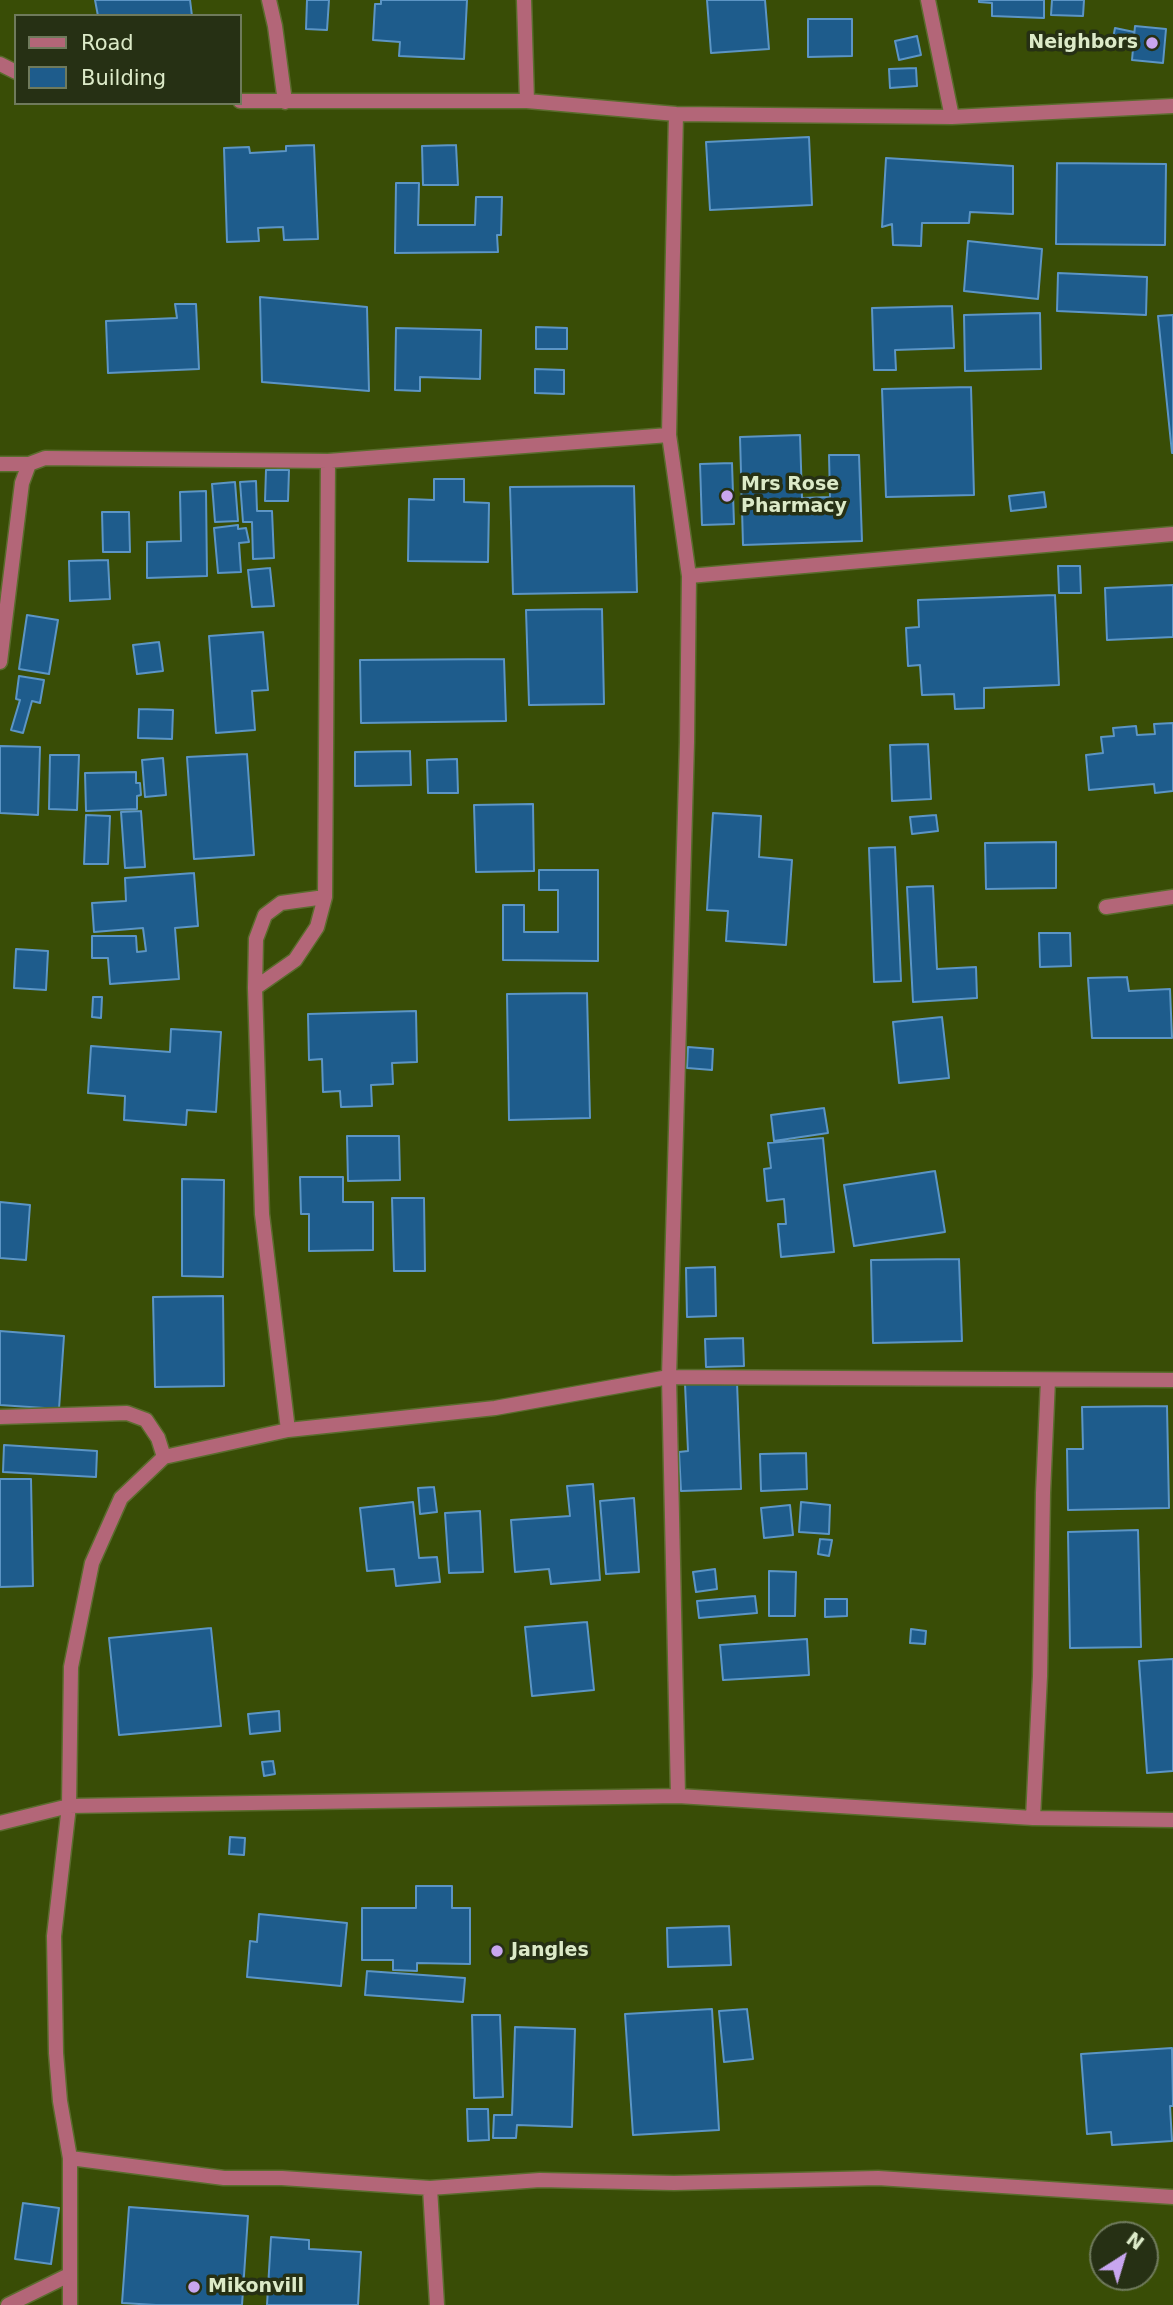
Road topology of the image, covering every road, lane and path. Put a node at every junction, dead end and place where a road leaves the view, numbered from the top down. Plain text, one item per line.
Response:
1 (269, 0) edge
2 (524, 0) edge
3 (928, 0) edge
4 (242, 101) edge
5 (527, 101) junction
6 (285, 102) junction
7 (1173, 106) edge
8 (676, 114) junction
9 (952, 117) junction
10 (669, 435) junction
11 (328, 461) junction
12 (0, 464) edge
13 (29, 464) junction
14 (1173, 534) edge
15 (690, 576) junction
16 (0, 662) edge
17 (325, 897) junction
18 (1173, 897) edge
19 (1105, 907) dead end
20 (255, 988) junction
21 (669, 1377) junction
22 (1048, 1380) junction
23 (1173, 1380) edge
24 (0, 1417) edge
25 (288, 1430) junction
26 (164, 1457) junction
27 (678, 1796) junction
28 (69, 1806) junction
29 (1033, 1818) junction
30 (1173, 1820) edge
31 (0, 1823) edge
32 (71, 2158) junction
33 (430, 2188) junction
34 (1173, 2197) edge
35 (69, 2275) junction
36 (8, 2305) edge
37 (70, 2305) edge
38 (437, 2305) edge

1 - 6 street
2 - 5 street
3 - 9 street
4 - 6 street
5 - 6 street
5 - 8 street
7 - 9 street
8 - 9 street
8 - 10 street
10 - 11 street
10 - 15 street
11 - 13 street
11 - 17 street
12 - 13 street
13 - 16 street
14 - 15 street
15 - 21 street
17 - 20 street
17 - 20 street
18 - 19 street
20 - 25 street
21 - 22 street
21 - 25 street
21 - 27 street
22 - 23 street
22 - 29 street
24 - 26 street
25 - 26 street
26 - 28 street
27 - 28 street
27 - 29 street
28 - 31 street
28 - 32 street
29 - 30 street
32 - 33 street
32 - 35 street
33 - 34 street
33 - 38 street
35 - 36 street
35 - 37 street

